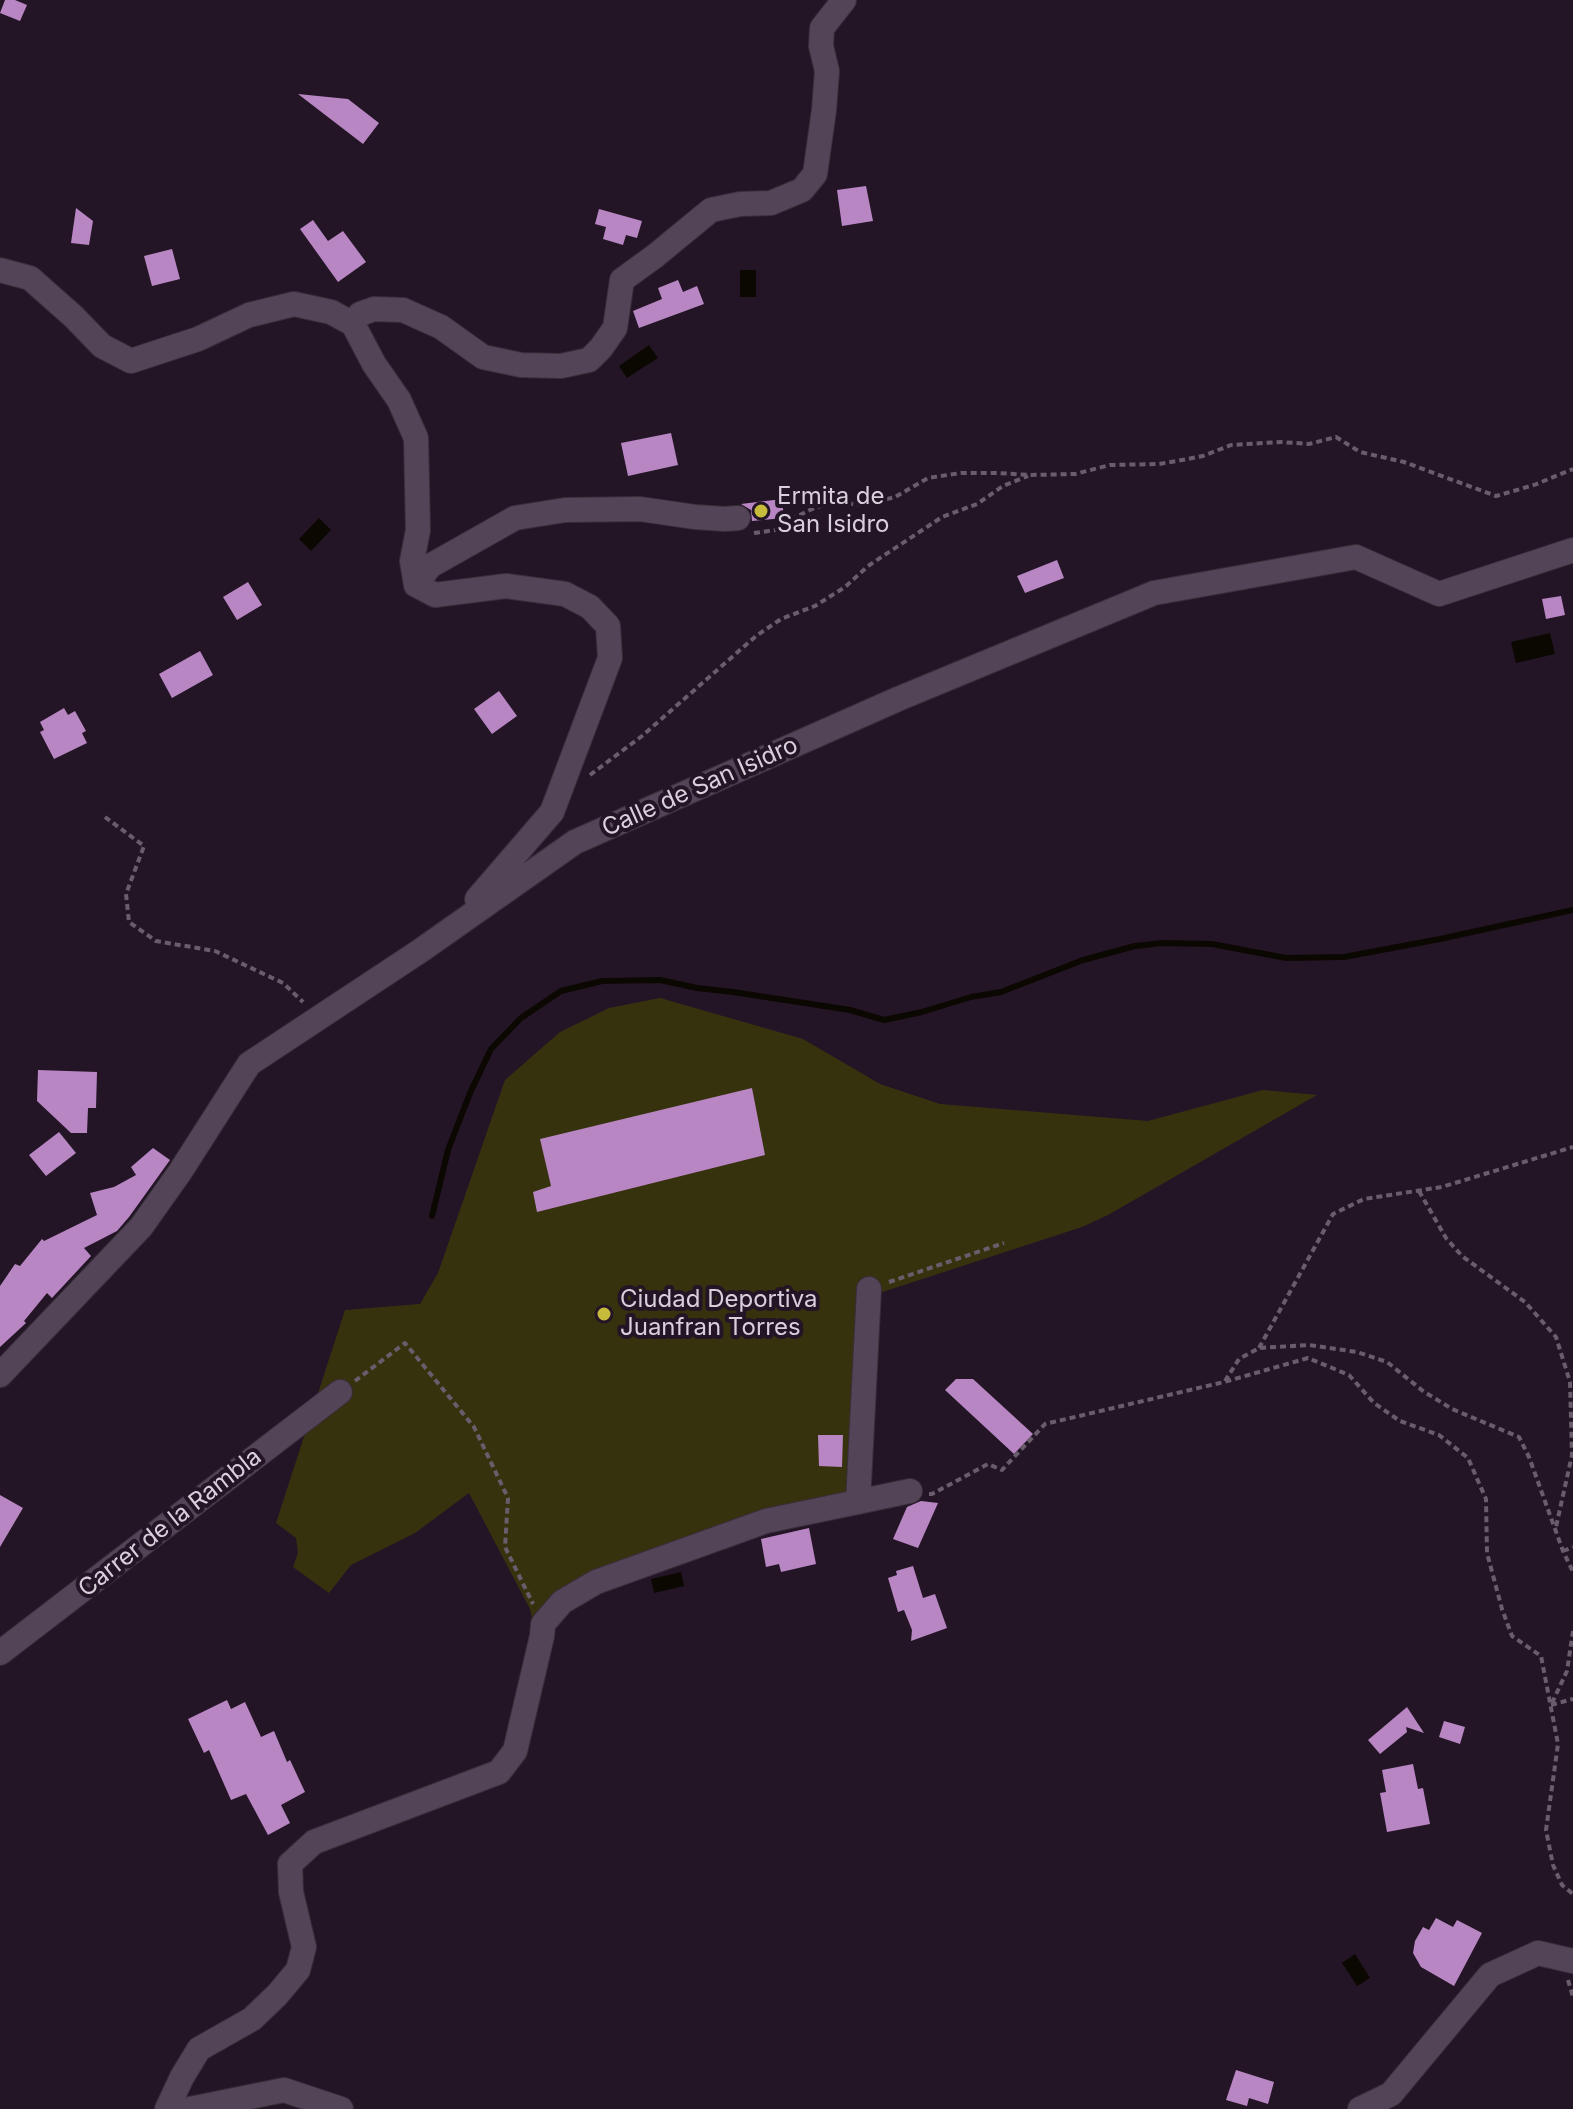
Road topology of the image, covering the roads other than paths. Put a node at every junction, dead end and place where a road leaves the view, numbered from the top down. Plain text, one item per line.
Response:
1 (844, 0) edge
2 (0, 270) edge
3 (353, 324) junction
4 (738, 518) road end
5 (1573, 550) edge
6 (416, 585) junction
7 (452, 928) junction
8 (869, 1289) road end
9 (0, 1375) edge
10 (340, 1392) road end
11 (910, 1491) road end
12 (858, 1502) junction
13 (0, 1653) edge
14 (1573, 1961) edge
15 (167, 2109) edge
16 (190, 2109) edge
17 (341, 2109) edge
18 (1360, 2109) edge

1 - 3 street
2 - 3 street
3 - 6 street
4 - 6 street
5 - 7 street, Calle de San Isidro
6 - 7 street
7 - 9 street, Calle de San Isidro
8 - 12 street
10 - 13 street, Carrer de la Rambla
11 - 12 street
12 - 15 street
14 - 18 street
16 - 17 street

